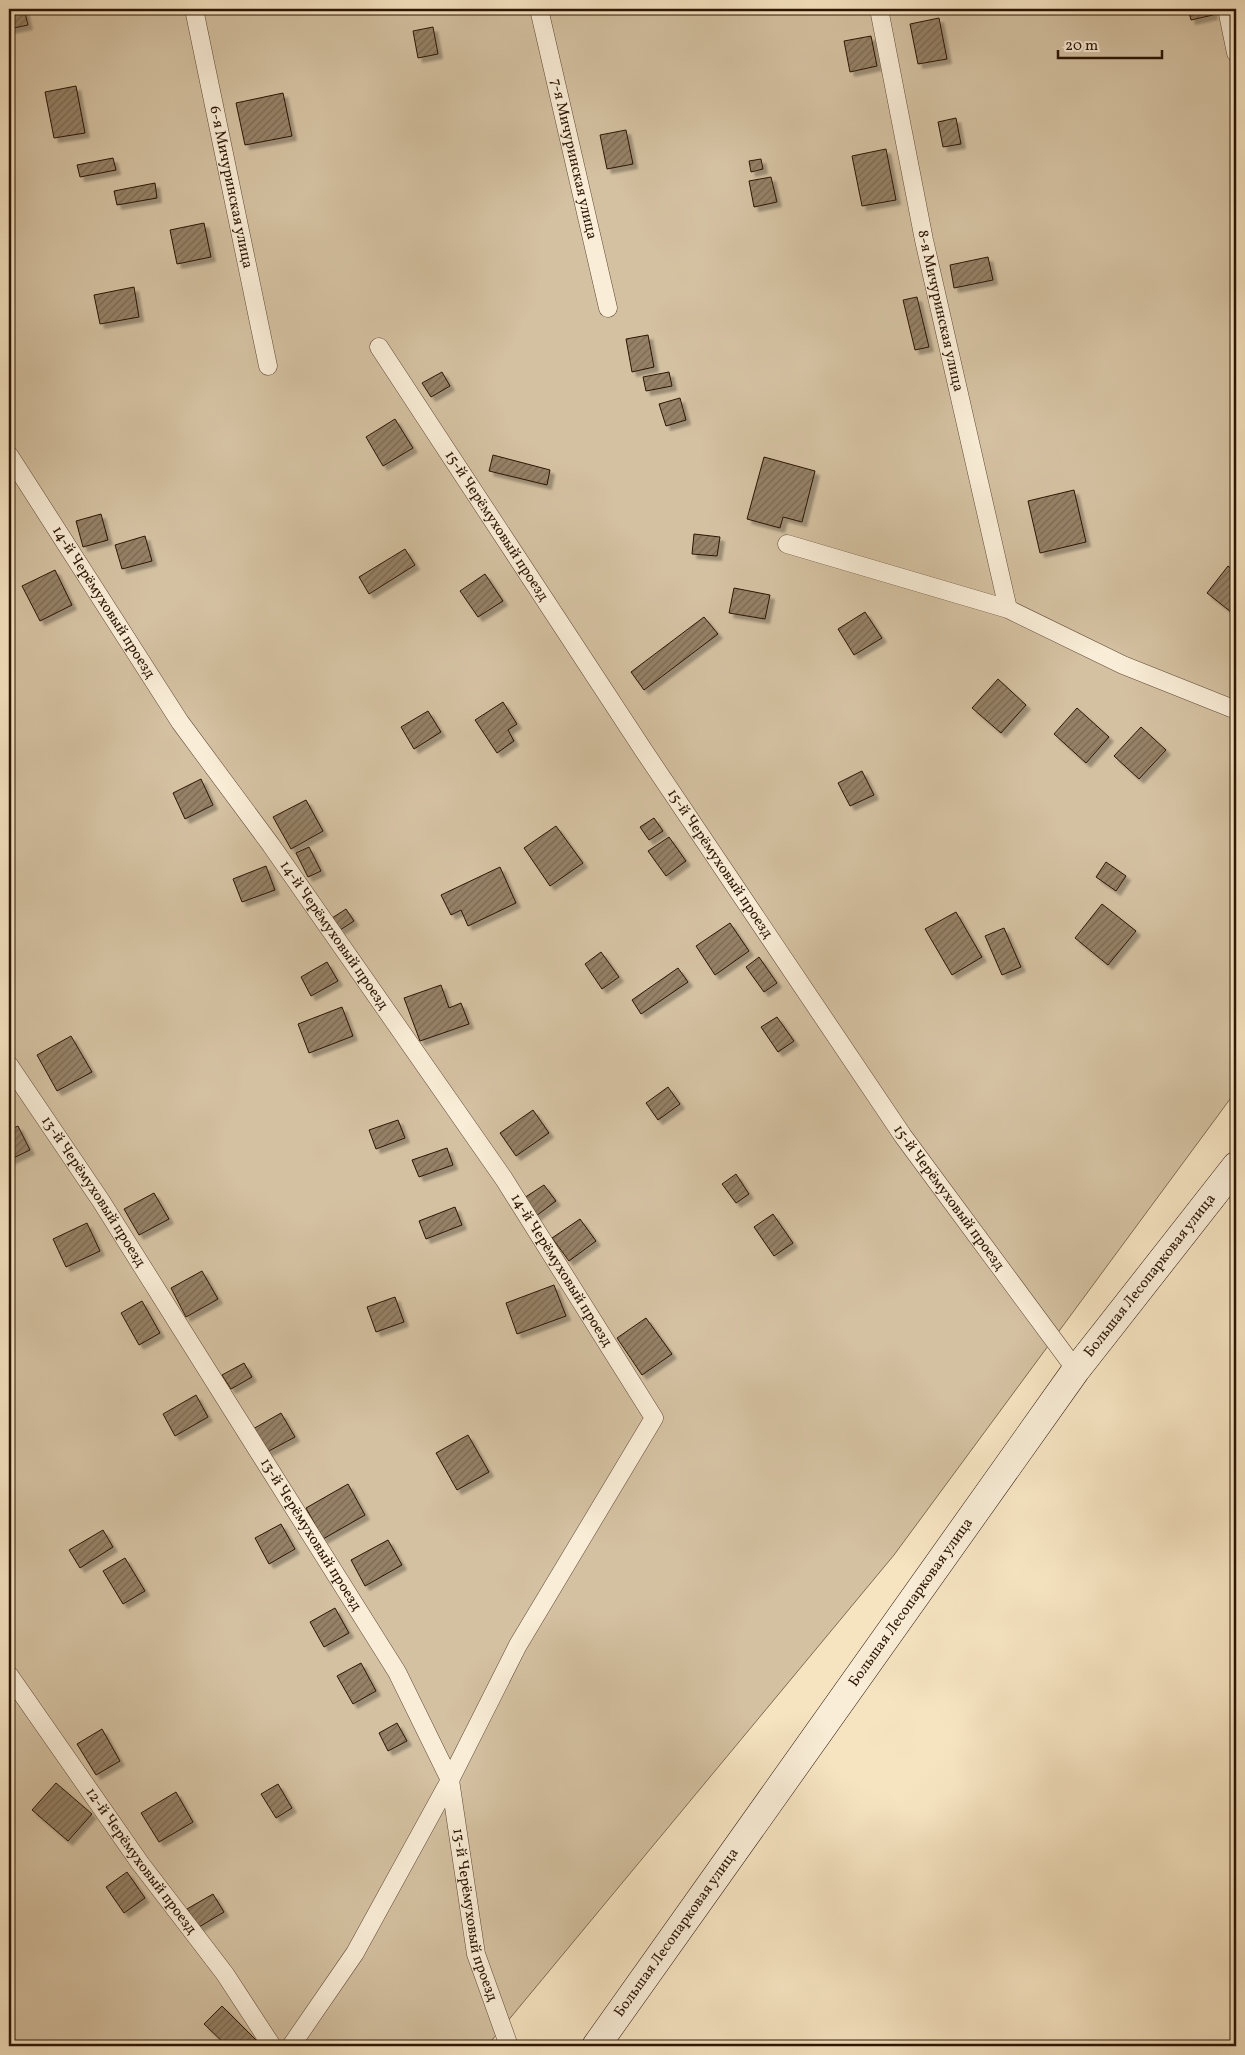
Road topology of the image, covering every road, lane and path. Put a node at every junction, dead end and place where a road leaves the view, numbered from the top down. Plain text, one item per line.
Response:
1 (194, 9) edge
2 (538, 9) edge
3 (879, 9) edge
4 (1227, 9) edge
5 (1236, 53) edge
6 (608, 308) dead end
7 (379, 347) dead end
8 (268, 366) dead end
9 (9, 455) edge
10 (787, 544) dead end
11 (1008, 609) junction
12 (1236, 710) edge
13 (9, 1065) edge
14 (1236, 1166) edge
15 (1076, 1370) junction
16 (9, 1675) edge
17 (450, 1780) junction
18 (272, 2046) edge
19 (291, 2046) edge
20 (509, 2046) edge
21 (596, 2046) edge

1 - 8 lane, 6-я Мичуринская улица
2 - 6 lane, 7-я Мичуринская улица
3 - 11 lane, 8-я Мичуринская улица
4 - 5 lane
7 - 15 lane, 15-й Черёмуховый проезд
9 - 17 lane, 14-й Черёмуховый проезд
10 - 11 lane
11 - 12 lane
13 - 17 lane, 13-й Черёмуховый проезд
14 - 15 main road, Большая Лесопарковая улица
15 - 21 main road, Большая Лесопарковая улица
16 - 18 lane, 12-й Черёмуховый проезд
17 - 19 lane
17 - 20 lane, 13-й Черёмуховый проезд

